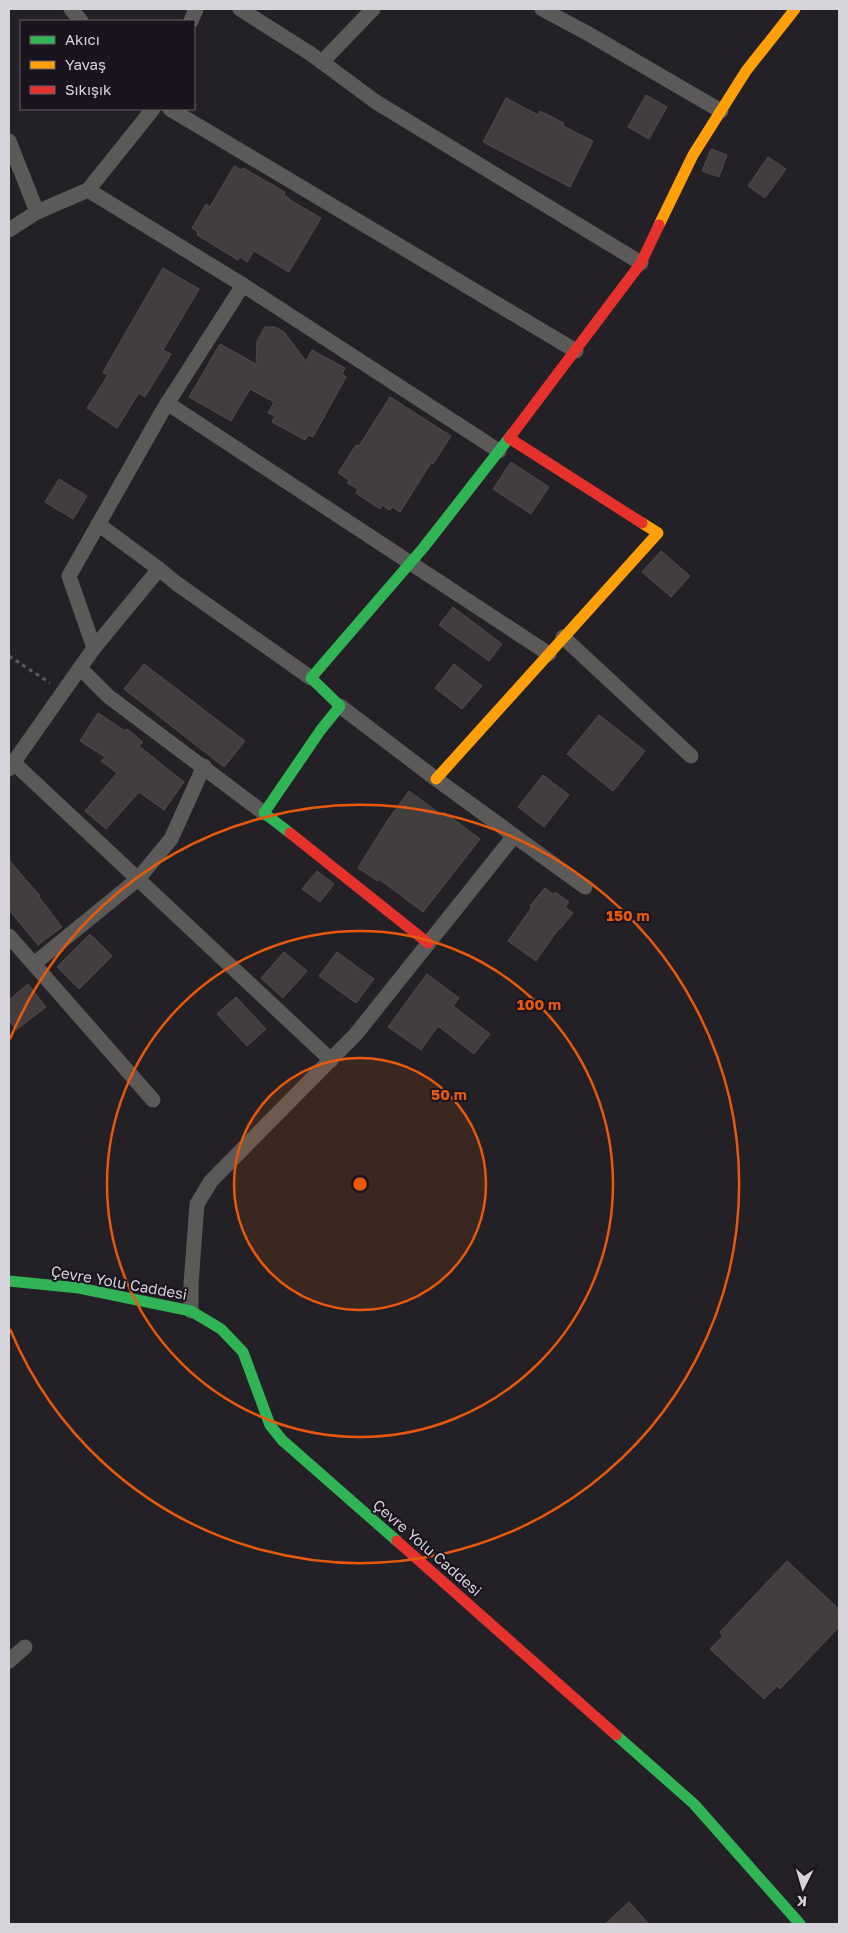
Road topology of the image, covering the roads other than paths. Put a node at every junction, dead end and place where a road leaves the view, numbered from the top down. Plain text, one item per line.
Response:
1 (71, 9) edge
2 (240, 9) edge
3 (373, 9) edge
4 (542, 9) edge
5 (795, 9) edge
6 (80, 20) edge
7 (322, 62) junction
8 (152, 110) edge
9 (172, 110) edge
10 (721, 111) junction
11 (9, 141) edge
12 (88, 190) junction
13 (37, 212) junction
14 (9, 230) edge
15 (641, 263) junction
16 (243, 285) junction
17 (576, 351) junction
18 (167, 403) junction
19 (509, 438) junction
20 (499, 450) junction
21 (98, 524) junction
22 (410, 563) junction
23 (159, 569) junction
24 (564, 638) junction
25 (94, 648) junction
26 (549, 654) junction
27 (80, 668) junction
28 (311, 678) junction
29 (340, 706) junction
30 (692, 756) dead end
31 (12, 766) edge
32 (204, 766) junction
33 (436, 779) junction
34 (264, 814) junction
35 (514, 836) junction
36 (138, 879) junction
37 (584, 887) dead end
38 (9, 936) edge
39 (428, 943) junction
40 (34, 964) junction
41 (331, 1060) junction
42 (153, 1100) dead end
43 (9, 1281) edge
44 (191, 1311) junction
45 (24, 1647) dead end
46 (9, 1661) edge
47 (800, 1924) edge

1 - 6 street
2 - 7 street
3 - 7 street
4 - 10 street
5 - 10 street
7 - 15 street
8 - 12 street
9 - 17 street
10 - 15 street
11 - 13 street
12 - 13 street
12 - 16 street
13 - 14 street
15 - 17 street
16 - 18 street
16 - 20 street
17 - 19 street
18 - 21 street
18 - 22 street
19 - 20 street
19 - 24 street
20 - 22 street
21 - 23 street
21 - 25 street
22 - 26 street
22 - 28 street
23 - 25 street
23 - 28 street
24 - 26 street
24 - 30 street
25 - 27 street
26 - 33 street
27 - 31 street
27 - 32 street
28 - 29 street
29 - 33 street
29 - 34 street
31 - 36 street
32 - 34 street
32 - 36 street
33 - 35 street
34 - 39 street
35 - 37 street
35 - 39 street
36 - 40 street
36 - 41 street
38 - 40 street
39 - 41 street
40 - 42 street
41 - 44 street
43 - 44 street, Çevre Yolu Caddesi
44 - 47 street, Çevre Yolu Caddesi
45 - 46 street

